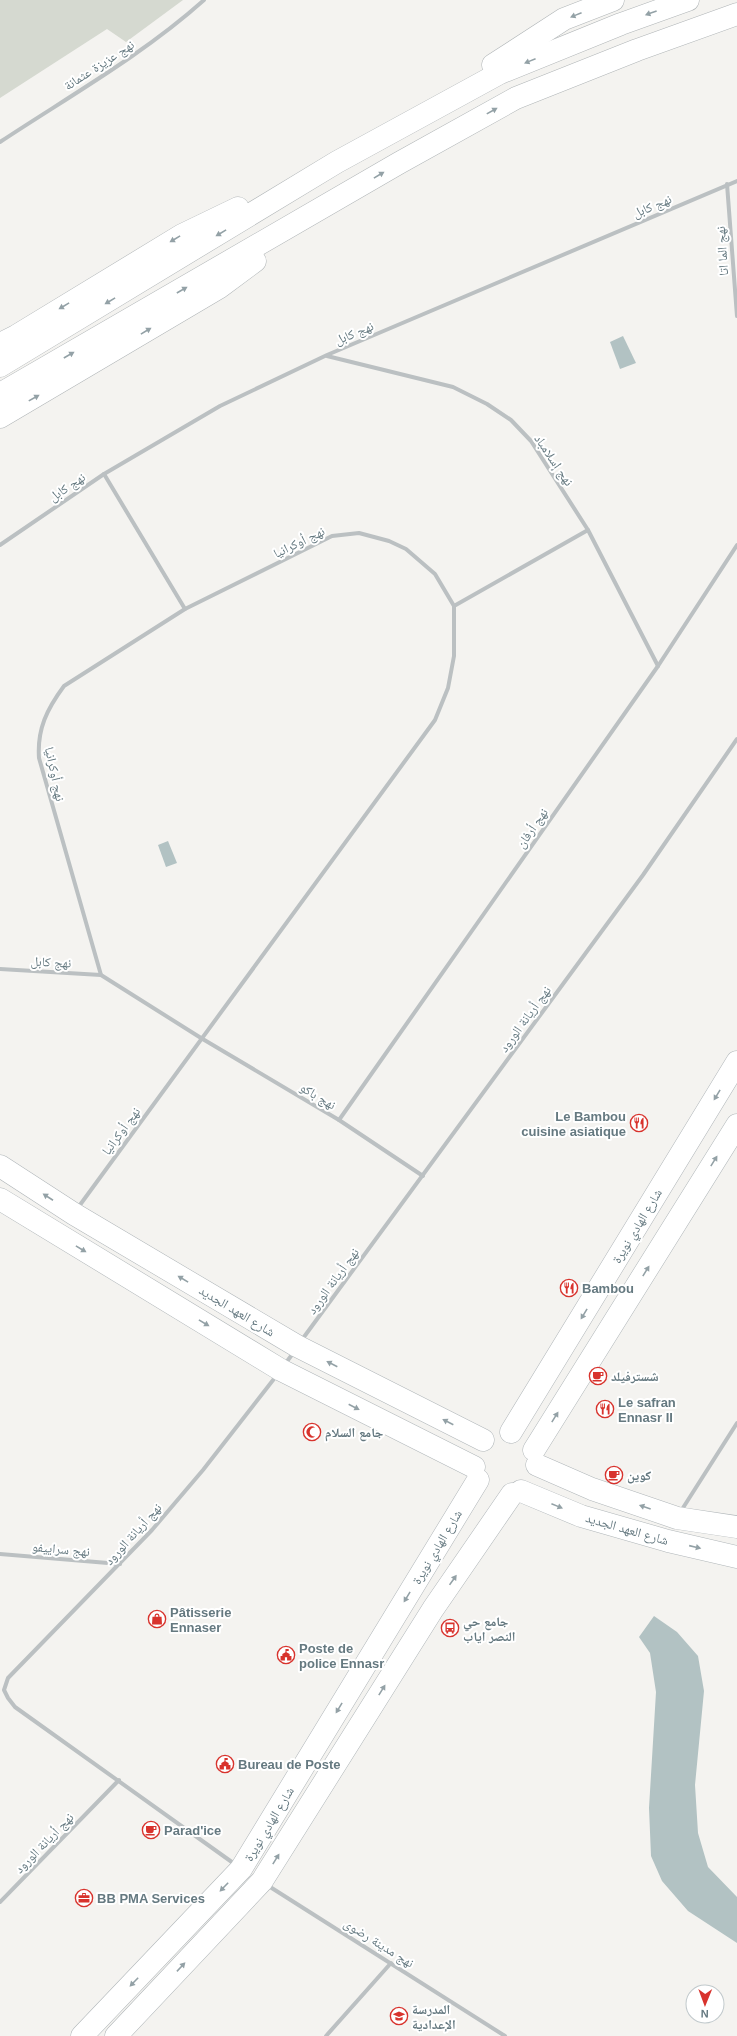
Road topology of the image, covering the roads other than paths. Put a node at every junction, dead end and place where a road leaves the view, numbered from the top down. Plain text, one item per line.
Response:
1 (204, 0) edge
2 (613, 0) edge
3 (688, 0) edge
4 (737, 14) edge
5 (380, 137) junction
6 (0, 142) edge
7 (337, 162) junction
8 (737, 181) edge
9 (727, 184) junction
10 (349, 192) junction
11 (737, 316) edge
12 (0, 344) edge
13 (327, 355) junction
14 (0, 366) edge
15 (0, 394) edge
16 (0, 416) edge
17 (104, 474) junction
18 (588, 530) junction
19 (737, 544) edge
20 (0, 546) edge
21 (454, 606) junction
22 (185, 609) junction
23 (658, 666) junction
24 (737, 739) edge
25 (0, 969) edge
26 (101, 975) junction
27 (200, 1038) junction
28 (737, 1062) edge
29 (339, 1120) junction
30 (737, 1125) edge
31 (0, 1166) edge
32 (423, 1176) junction
33 (0, 1199) edge
34 (67, 1225) junction
35 (297, 1346) junction
36 (281, 1370) junction
37 (737, 1423) edge
38 (512, 1432) junction
39 (483, 1440) junction
40 (536, 1458) junction
41 (476, 1474) junction
42 (516, 1492) junction
43 (677, 1518) junction
44 (737, 1527) edge
45 (0, 1554) edge
46 (737, 1557) edge
47 (120, 1564) junction
48 (2, 1687) edge
49 (119, 1780) junction
50 (251, 1875) junction
51 (0, 1902) edge
52 (392, 1963) junction
53 (82, 2036) edge
54 (116, 2036) edge
55 (326, 2036) edge
56 (505, 2036) edge

1 - 6 street, نهج عزيزة عثمانة
2 -> 5 main road
3 -> 5 main road
10 -> 4 main road
5 - 7 main road
7 -> 12 main road
7 -> 14 main road
8 - 9 street, نهج كابل
9 - 11 street, نهج الما اتا
9 - 13 street, نهج كابل
15 -> 10 main road
16 -> 10 main road
13 - 17 street, نهج كابل
13 - 18 street, نهج إسلامباد
17 - 20 street, نهج كابل
17 - 22 street
18 - 21 street
18 - 23 street, نهج إسلامباد
19 - 23 street, نهج أرفان
21 - 22 street, نهج أوكرانيا
21 - 27 street, نهج أوكرانيا
22 - 26 street, نهج أوكرانيا
23 - 29 street, نهج أرفان
24 - 32 street, نهج أريانة الورود
25 - 26 street, نهج كابل
26 - 27 street
27 - 29 street, نهج باكو
27 - 34 street, نهج أوكرانيا
28 -> 38 main road, شارع الهادي نويرة
29 - 32 street, نهج باكو
40 -> 30 main road
34 -> 31 main road, شارع العهد الجديد
32 - 35 street, نهج أريانة الورود
33 - 34 main road, شارع العهد الجديد
35 -> 34 main road, شارع العهد الجديد
34 -> 36 main road, شارع العهد الجديد
35 - 36 street, نهج أريانة الورود
39 -> 35 main road, شارع العهد الجديد
36 -> 41 main road, شارع العهد الجديد
36 - 47 street, نهج أريانة الورود
37 - 43 street
38 - 39 main road
38 - 40 main road
39 - 41 main road
40 - 42 main road
43 -> 40 main road, شارع العهد الجديد
41 - 42 main road
41 -> 50 main road, شارع الهادي نويرة
42 -> 46 main road, شارع العهد الجديد
50 -> 42 main road, شارع الهادي نويرة
43 - 44 main road, شارع العهد الجديد
45 - 47 street, نهج سراييفو
47 - 48 street, نهج أريانة الورود
48 - 49 street, نهج أريانة الورود
49 - 50 street, نهج أريانة الورود
49 - 51 street, نهج أريانة الورود
50 - 52 street, نهج مدينة رضوى
50 -> 53 main road, شارع الهادي نويرة
54 -> 50 main road, شارع الهادي نويرة
52 - 55 street
52 - 56 street, نهج مدينة رضوى

